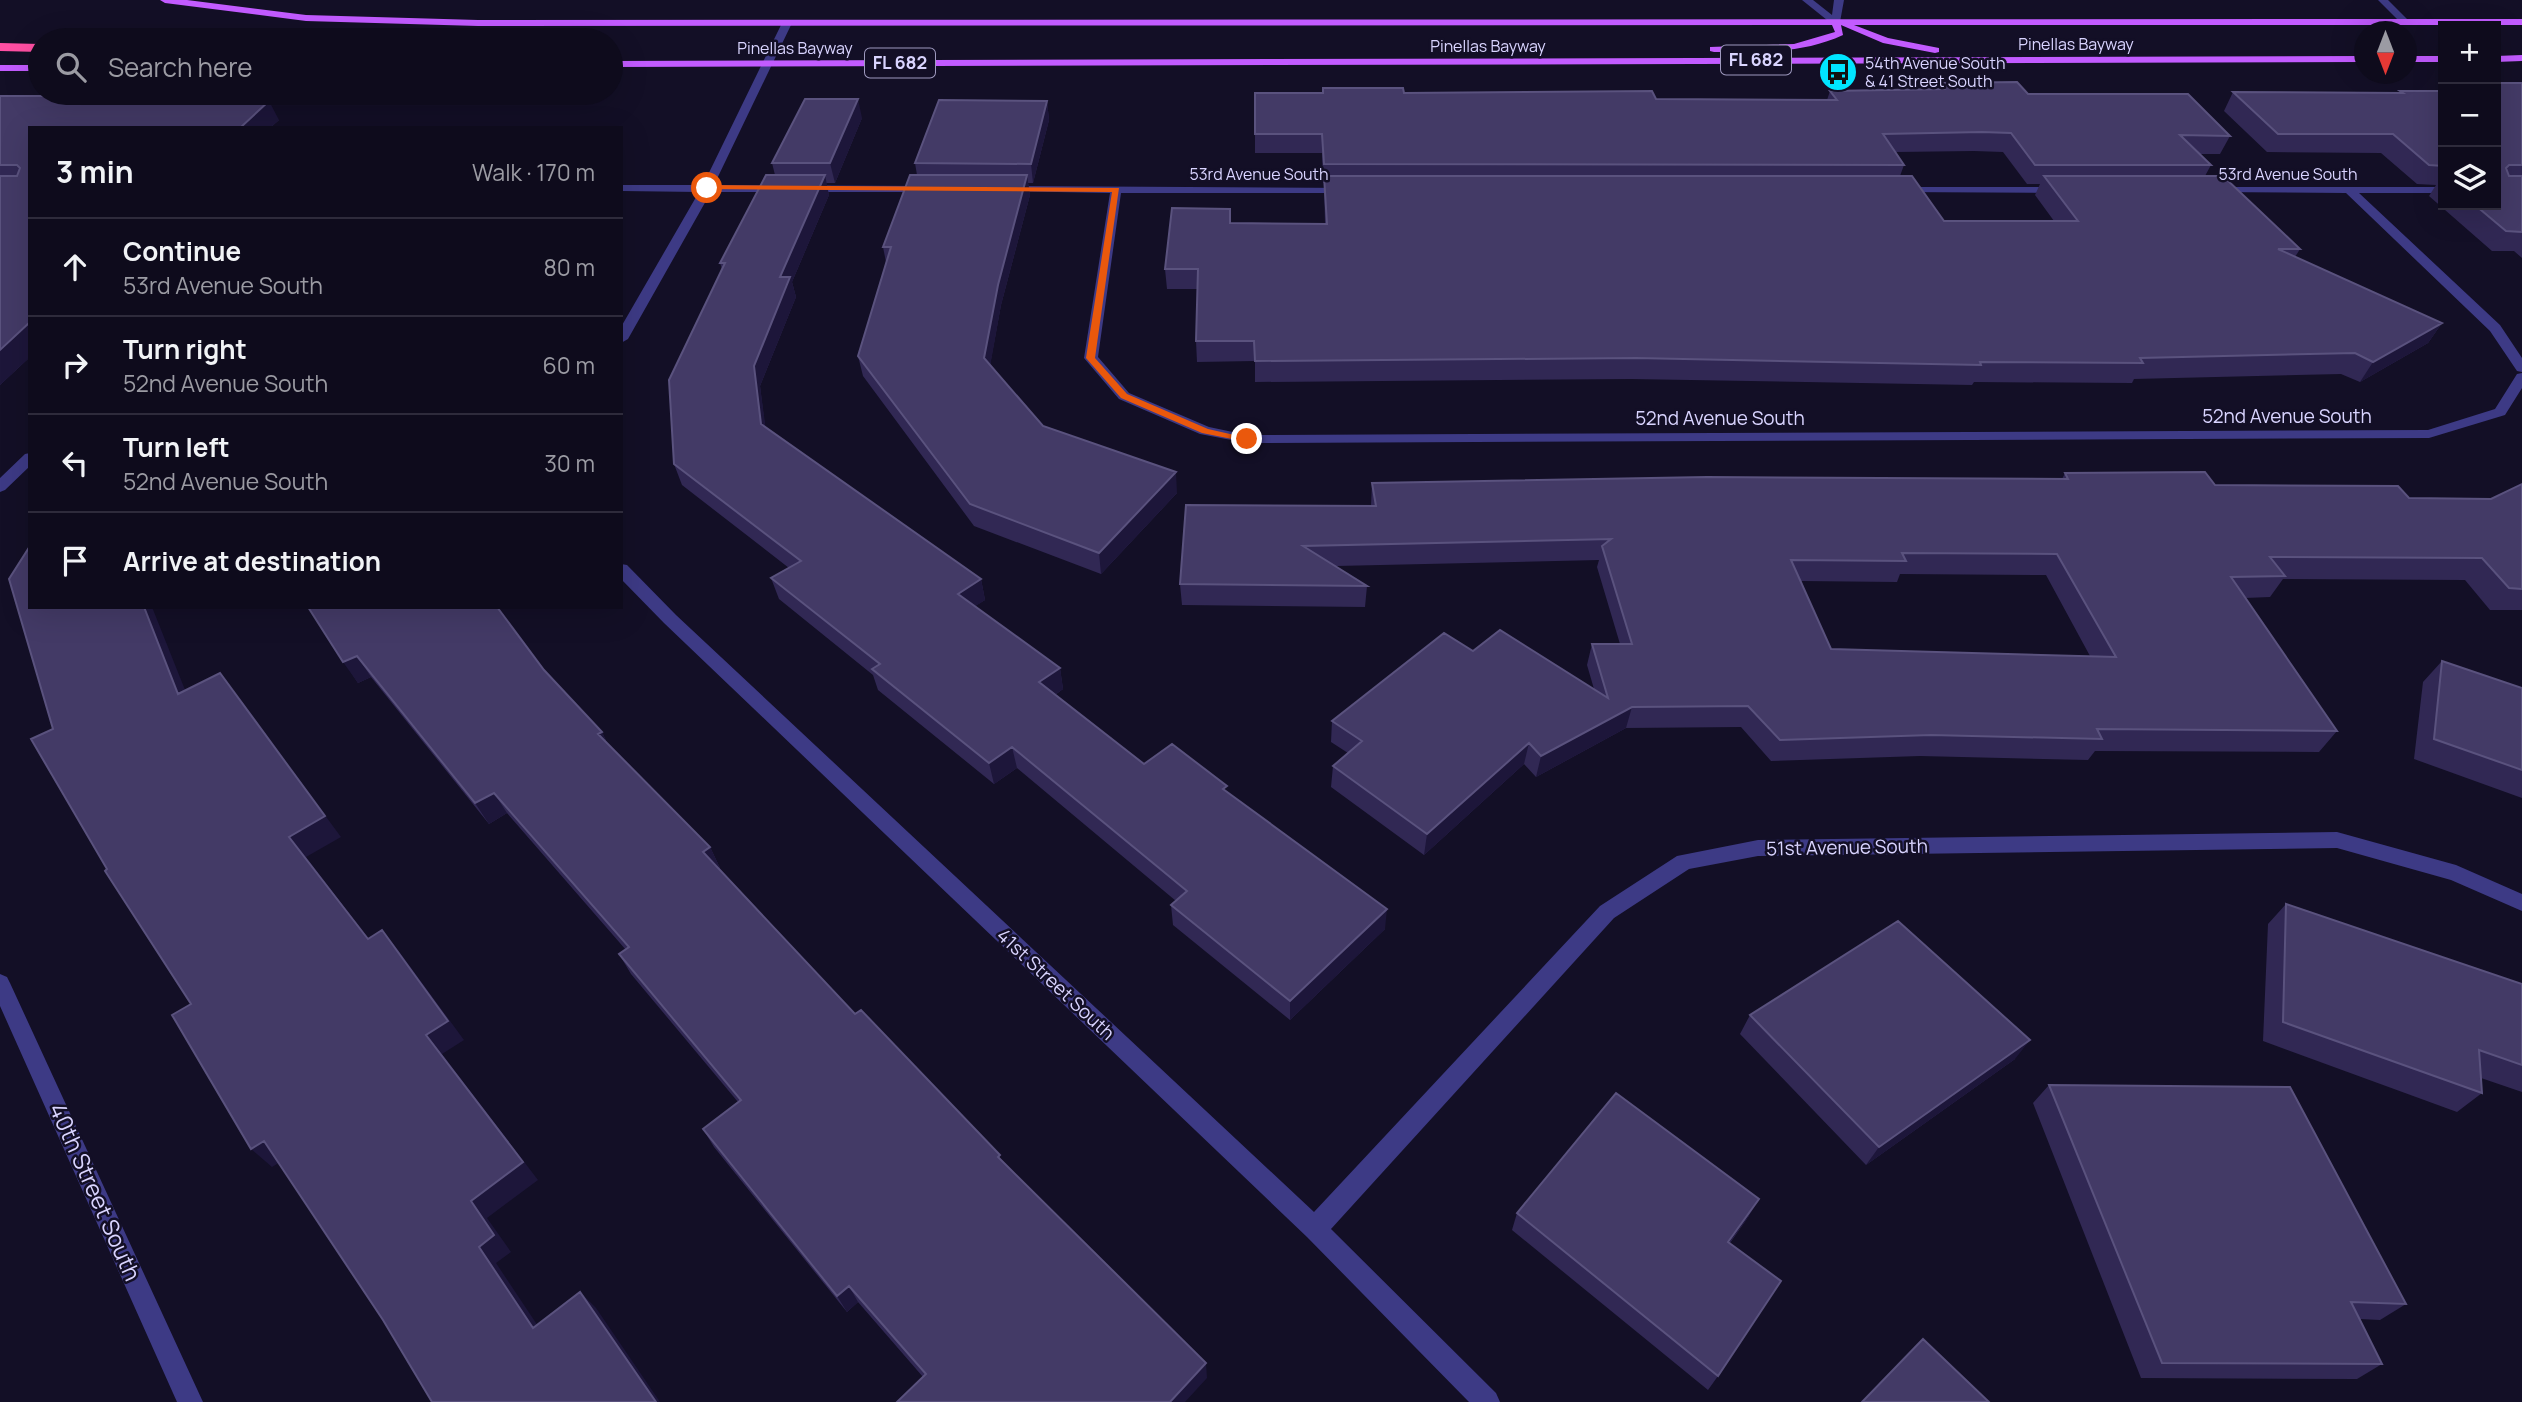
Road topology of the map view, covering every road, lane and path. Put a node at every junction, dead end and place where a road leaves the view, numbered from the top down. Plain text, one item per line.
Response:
1 (165, 0) edge
2 (1807, 0) edge
3 (1839, 0) edge
4 (2383, 0) edge
5 (2404, 21) edge
6 (1835, 22) junction
7 (2522, 22) edge
8 (2354, 23) edge
9 (2417, 23) edge
10 (786, 25) junction
11 (0, 47) edge
12 (28, 48) edge
13 (2522, 58) edge
14 (2064, 59) junction
15 (2354, 59) edge
16 (2417, 59) edge
17 (2438, 59) edge
18 (2501, 59) edge
19 (1448, 61) junction
20 (623, 64) edge
21 (769, 64) junction
22 (0, 68) edge
23 (28, 68) edge
24 (623, 188) edge
25 (707, 188) junction
26 (939, 189) edge
27 (993, 189) edge
28 (1116, 190) junction
29 (1365, 190) edge
30 (1892, 190) edge
31 (2072, 190) edge
32 (2197, 190) edge
33 (2349, 190) junction
34 (2438, 190) edge
35 (623, 335) edge
36 (2522, 368) edge
37 (2522, 377) edge
38 (28, 459) edge
39 (0, 487) edge
40 (623, 571) edge
41 (2522, 903) edge
42 (0, 983) edge
43 (1315, 1229) junction
44 (190, 1402) edge
45 (1487, 1402) edge

1 - 10 main road, Pinellas Bayway / FL 682
2 - 6 street
3 - 6 street
4 - 5 street
6 - 8 main road, Pinellas Bayway / FL 682
6 - 10 main road, Pinellas Bayway / FL 682
6 - 14 main road
6 - 19 main road
7 - 9 main road, Pinellas Bayway / FL 682
10 - 21 street
11 - 12 highway
13 - 18 main road
14 - 15 main road, Pinellas Bayway / FL 682
14 - 19 main road, Pinellas Bayway / FL 682
16 - 17 main road
19 - 21 main road, Pinellas Bayway / FL 682
20 - 21 main road, Pinellas Bayway / FL 682
21 - 25 street
22 - 23 main road
24 - 25 street
25 - 26 street
25 - 35 street
27 - 28 street, 53rd Avenue South
28 - 29 street, 53rd Avenue South
28 - 37 street, 52nd Avenue South
30 - 31 street
32 - 33 street, 53rd Avenue South
33 - 34 street, 53rd Avenue South
33 - 36 street
38 - 39 street
40 - 43 street, 41st Street South
41 - 43 street, 51st Avenue South
42 - 44 street, 40th Street South
43 - 45 street, 41st Street South

